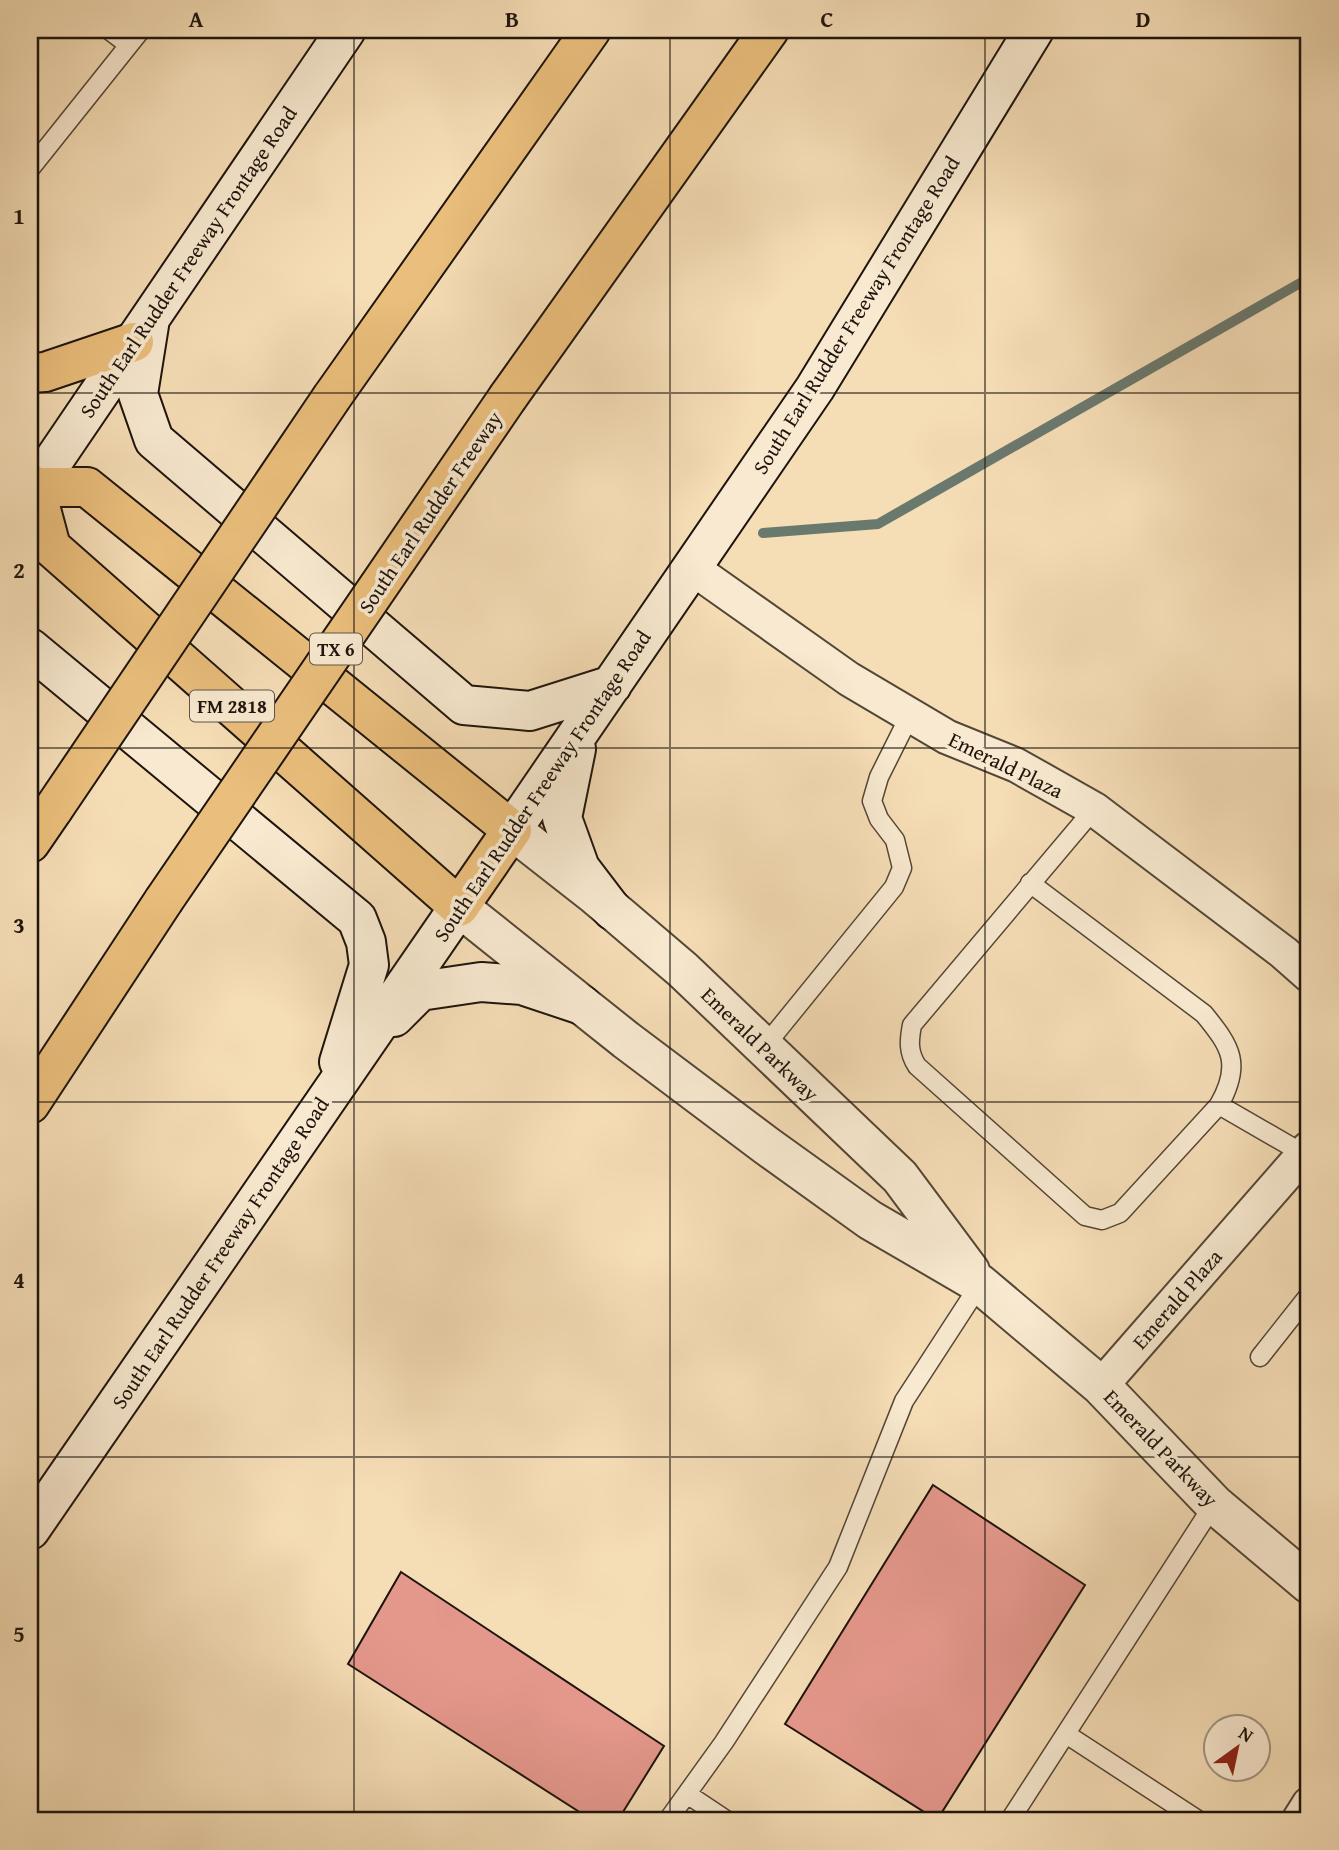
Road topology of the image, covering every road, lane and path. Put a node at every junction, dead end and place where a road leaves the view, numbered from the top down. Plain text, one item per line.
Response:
1 (109, 30) edge
2 (141, 30) edge
3 (346, 30) edge
4 (591, 30) edge
5 (769, 30) edge
6 (1034, 30) edge
7 (129, 45) junction
8 (30, 169) edge
9 (142, 331) junction
10 (30, 373) edge
11 (31, 488) edge
12 (692, 568) junction
13 (30, 648) edge
14 (612, 685) junction
15 (910, 715) junction
16 (579, 734) junction
17 (1094, 809) junction
18 (512, 830) junction
19 (30, 843) edge
20 (1030, 883) junction
21 (459, 907) junction
22 (612, 910) junction
23 (1309, 975) edge
24 (582, 1005) junction
25 (764, 1047) junction
26 (361, 1051) junction
27 (329, 1094) junction
28 (30, 1104) edge
29 (1219, 1105) junction
30 (1308, 1153) edge
31 (980, 1284) junction
32 (1309, 1294) edge
33 (1260, 1357) dead end
34 (1101, 1386) junction
35 (1214, 1504) junction
36 (30, 1530) edge
37 (1309, 1584) edge
38 (1066, 1734) junction
39 (687, 1794) junction
40 (1309, 1804) edge
41 (1012, 1819) edge
42 (668, 1820) edge
43 (726, 1820) edge
44 (1198, 1820) edge
45 (1299, 1820) edge

1 - 7 lane
2 - 7 lane
3 - 9 main road, South Earl Rudder Freeway Frontage Road
4 - 19 main road, bridge
5 - 28 main road, South Earl Rudder Freeway / TX 6, bridge
6 - 12 main road, South Earl Rudder Freeway Frontage Road
7 - 8 lane
9 - 10 main road
9 - 11 main road, South Earl Rudder Freeway Frontage Road
9 - 14 main road
11 - 18 main road
11 - 21 main road, FM 2818
12 - 14 main road, South Earl Rudder Freeway Frontage Road
12 - 15 street, Emerald Plaza
13 - 27 main road
14 - 16 main road, South Earl Rudder Freeway Frontage Road
15 - 17 street, Emerald Plaza
15 - 25 lane
16 - 18 main road, South Earl Rudder Freeway Frontage Road
16 - 22 main road
17 - 20 lane
17 - 23 street, Emerald Plaza
18 - 21 main road, South Earl Rudder Freeway Frontage Road
18 - 22 main road, Emerald Parkway
20 - 29 lane
20 - 29 lane
21 - 24 main road, Emerald Parkway
21 - 26 main road, South Earl Rudder Freeway Frontage Road
22 - 25 main road, Emerald Parkway
24 - 26 main road
24 - 31 main road, Emerald Parkway
25 - 31 main road, Emerald Parkway
26 - 27 main road, South Earl Rudder Freeway Frontage Road
27 - 36 main road, South Earl Rudder Freeway Frontage Road
29 - 30 lane
30 - 34 street, Emerald Plaza
31 - 34 main road, Emerald Parkway
31 - 39 lane
32 - 33 lane
34 - 35 main road, Emerald Parkway
35 - 37 main road, Emerald Parkway
35 - 38 lane
38 - 41 lane
38 - 44 lane
39 - 42 lane
39 - 43 lane
40 - 45 street

